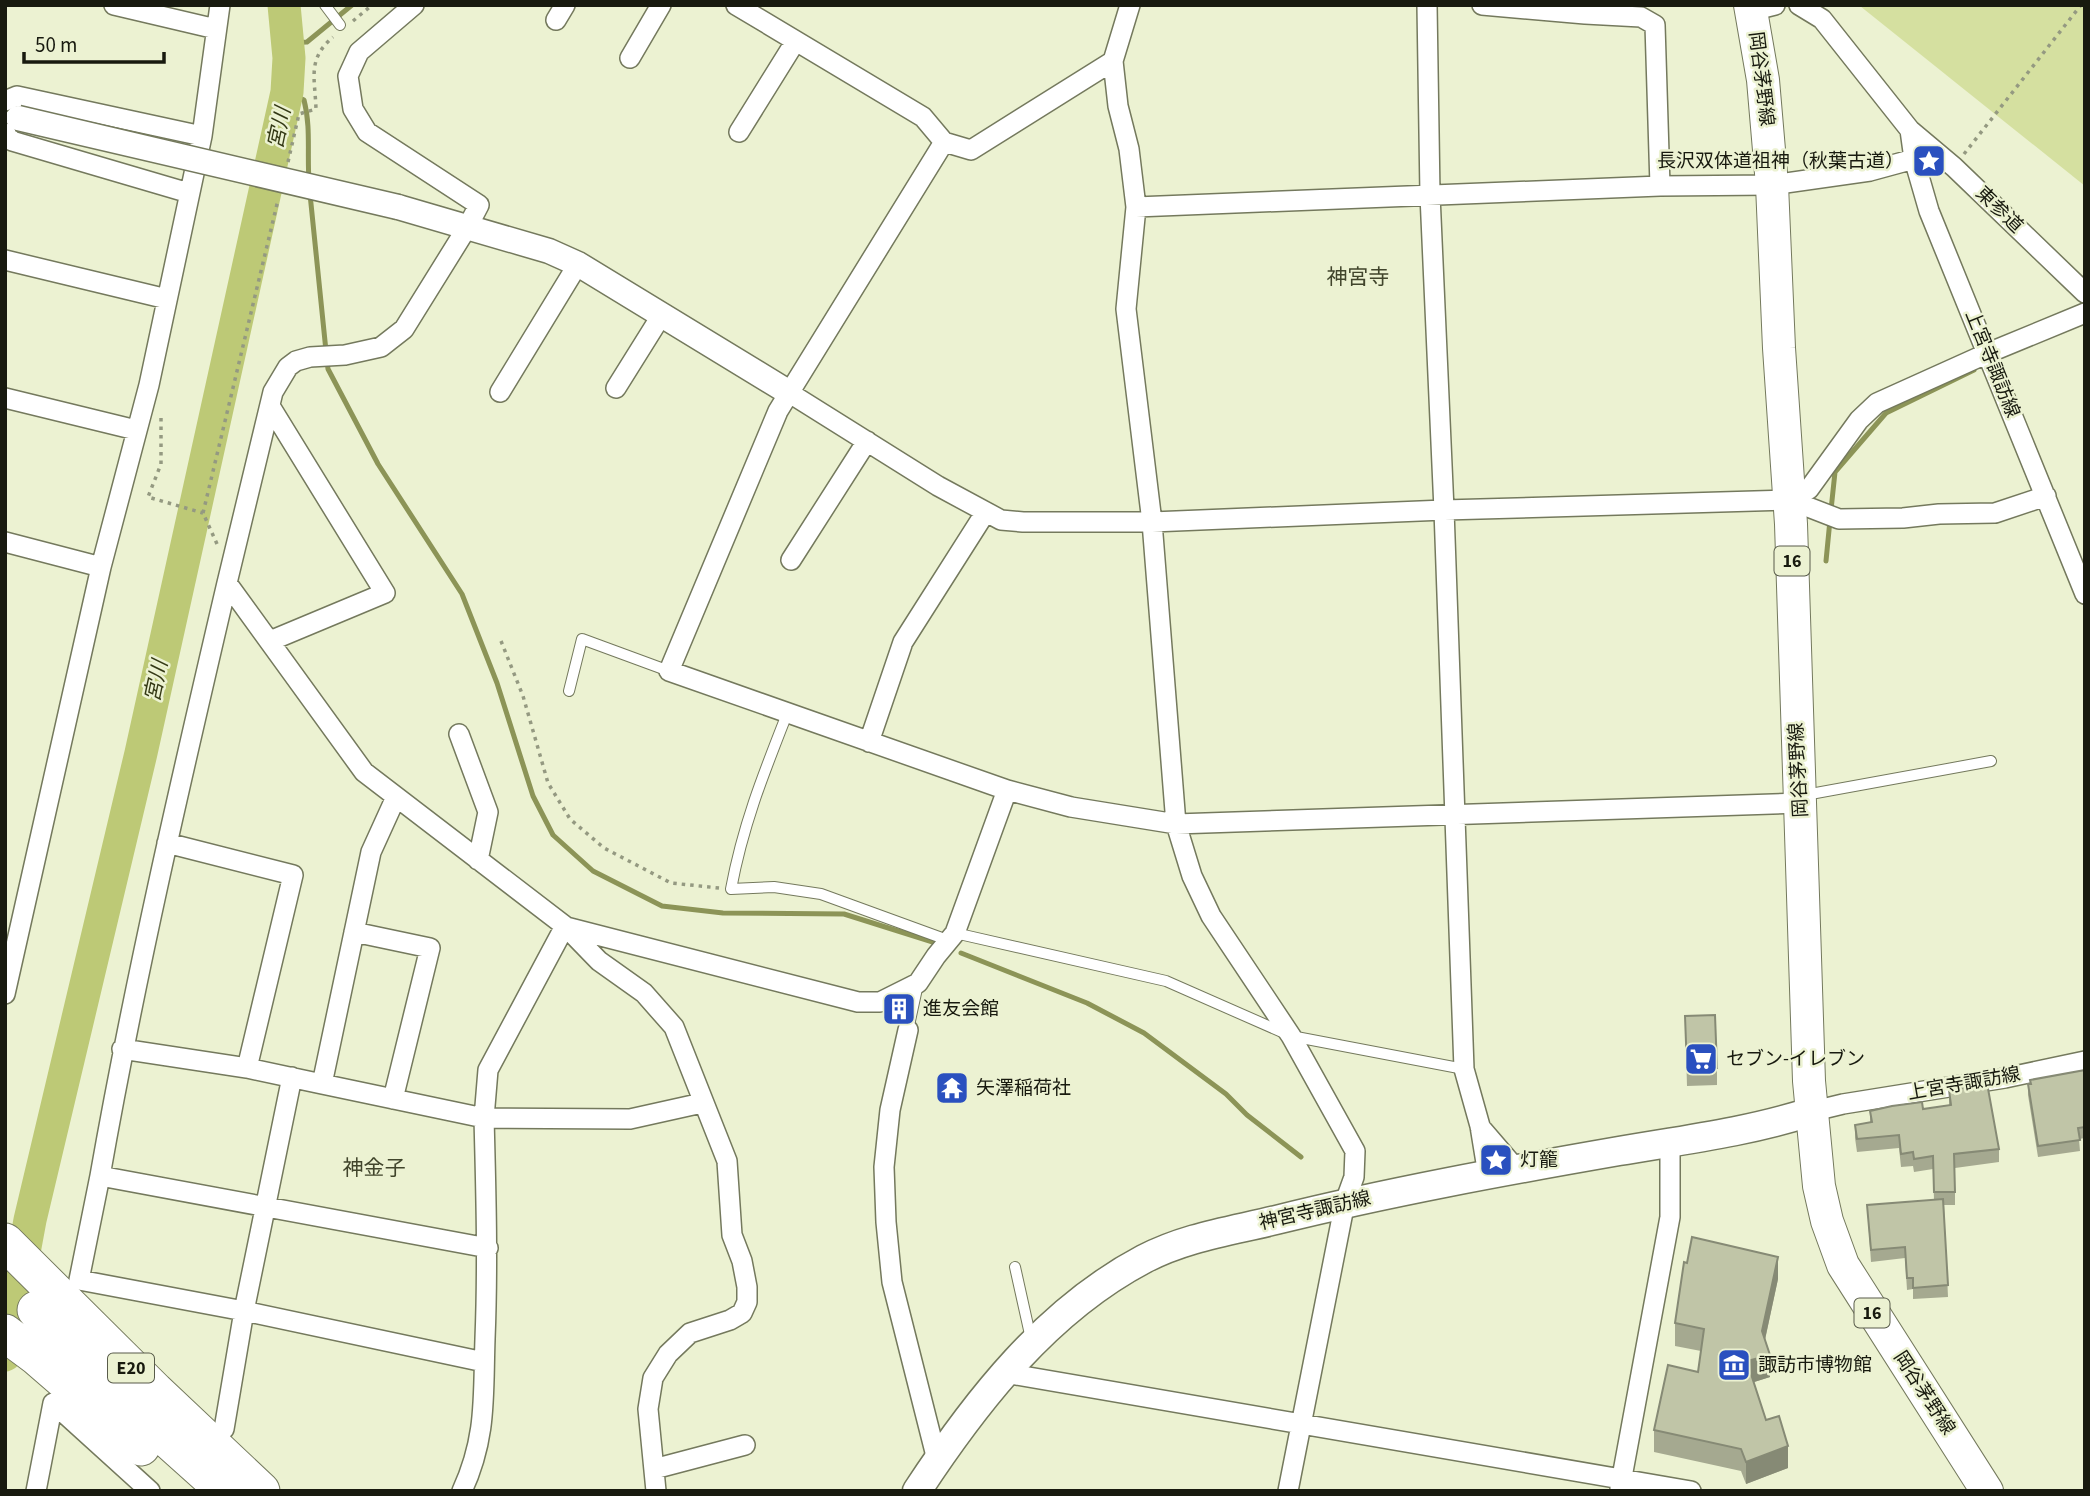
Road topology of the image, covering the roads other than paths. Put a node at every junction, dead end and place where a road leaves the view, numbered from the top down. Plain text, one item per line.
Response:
1 (114, 5) edge
2 (220, 5) edge
3 (325, 5) edge
4 (414, 5) edge
5 (662, 5) edge
6 (736, 5) edge
7 (1130, 5) edge
8 (1427, 5) edge
9 (1482, 5) edge
10 (1799, 5) edge
11 (1759, 7) edge
12 (1585, 10) edge
13 (341, 27) road end
14 (216, 29) junction
15 (795, 42) junction
16 (630, 58) dead end
17 (1113, 61) junction
18 (8, 117) edge
19 (1910, 130) junction
20 (738, 132) dead end
21 (202, 136) junction
22 (944, 142) junction
23 (1914, 159) junction
24 (1772, 185) junction
25 (1660, 186) junction
26 (189, 193) junction
27 (1430, 195) junction
28 (1136, 206) junction
29 (468, 226) junction
30 (5, 260) edge
31 (578, 264) junction
32 (2085, 293) edge
33 (167, 299) junction
34 (2085, 313) edge
35 (661, 316) junction
36 (1988, 354) junction
37 (617, 388) dead end
38 (500, 392) dead end
39 (789, 392) junction
40 (5, 398) edge
41 (270, 407) junction
42 (136, 430) junction
43 (867, 441) junction
44 (2046, 496) junction
45 (1790, 500) junction
46 (1444, 510) junction
47 (985, 513) junction
48 (1152, 522) junction
49 (5, 542) edge
50 (790, 560) dead end
51 (101, 567) junction
52 (228, 583) junction
53 (2085, 594) edge
54 (270, 641) junction
55 (669, 671) junction
56 (569, 691) dead end
57 (787, 714) junction
58 (459, 734) dead end
59 (869, 742) junction
60 (1990, 761) dead end
61 (1007, 790) junction
62 (396, 797) junction
63 (1801, 799) junction
64 (1454, 815) junction
65 (1176, 824) junction
66 (167, 843) junction
67 (478, 860) junction
68 (565, 926) junction
69 (354, 932) junction
70 (952, 937) junction
71 (918, 983) junction
72 (5, 994) edge
73 (908, 1030) joint
74 (1291, 1035) junction
75 (122, 1049) junction
76 (2085, 1060) edge
77 (247, 1068) junction
78 (1464, 1069) junction
79 (292, 1077) junction
80 (322, 1084) junction
81 (393, 1099) junction
82 (702, 1103) junction
83 (1810, 1112) junction
84 (484, 1118) junction
85 (1480, 1126) junction
86 (1671, 1144) junction
87 (1517, 1170) junction
88 (1488, 1175) junction
89 (100, 1176) junction
90 (1345, 1202) junction
91 (264, 1208) junction
92 (5, 1242) edge
93 (488, 1248) junction
94 (1015, 1267) dead end
95 (5, 1278) edge
96 (244, 1311) junction
97 (5, 1334) edge
98 (1032, 1343) junction
99 (484, 1362) junction
100 (1005, 1373) junction
101 (1301, 1423) junction
102 (224, 1429) dead end
103 (745, 1445) dead end
104 (937, 1460) junction
105 (654, 1469) junction
106 (1620, 1484) edge
107 (36, 1491) edge
108 (150, 1491) edge
109 (192, 1491) edge
110 (225, 1491) edge
111 (261, 1491) edge
112 (462, 1491) edge
113 (656, 1491) edge
114 (917, 1491) edge
115 (1288, 1491) edge
116 (1691, 1491) edge
117 (1987, 1491) edge

1 - 14 street
2 - 14 street
3 - 13 lane
4 - 29 street
5 - 16 street
6 - 15 street
7 - 17 street
8 - 27 street
9 - 12 street
10 - 19 street, 東参道
11 - 24 main road, 岡谷茅野線 / 16
12 - 25 street
14 - 21 street
15 - 20 street
15 - 22 street
17 - 22 street
17 - 28 street
18 - 21 street
18 - 26 street
18 - 29 street, bridge
19 - 23 street, 上宮寺諏訪線
19 - 32 street, 東参道
21 - 26 street
22 - 39 street
23 - 24 street
23 - 36 street, 上宮寺諏訪線
24 - 25 street
24 - 45 main road, 岡谷茅野線 / 16
25 - 27 street
26 - 33 street
27 - 28 street
27 - 46 street
28 - 48 street
29 - 31 street
29 - 41 street
30 - 33 street
31 - 35 street
31 - 38 street
33 - 42 street
34 - 36 street
35 - 37 street
35 - 39 street
36 - 44 street, 上宮寺諏訪線
36 - 45 street
39 - 43 street
39 - 55 street
40 - 42 street
41 - 52 street
41 - 54 street
42 - 51 street
43 - 47 street
43 - 50 street
44 - 45 street
44 - 53 street, 上宮寺諏訪線
45 - 46 street
45 - 63 main road, 岡谷茅野線 / 16
46 - 48 street
46 - 64 street
47 - 48 street
47 - 59 street
48 - 65 street
49 - 51 street
51 - 72 street
52 - 54 street
52 - 66 street
54 - 62 street
55 - 56 lane
55 - 57 street
57 - 59 street
57 - 70 lane
58 - 67 street
59 - 61 street
60 - 63 lane
61 - 65 street
61 - 70 street
62 - 67 street
62 - 69 street
63 - 64 street
63 - 83 main road, 岡谷茅野線 / 16
64 - 65 street
64 - 78 street
65 - 74 street
66 - 75 street
66 - 77 street
67 - 68 street
68 - 71 street
68 - 82 street
68 - 84 street
69 - 80 street
69 - 81 street
70 - 71 street
70 - 74 lane
71 - 73 lane
73 - 104 street
74 - 78 lane
74 - 90 street
75 - 77 street
75 - 89 street
76 - 83 street, 上宮寺諏訪線
77 - 79 street
78 - 85 street
79 - 80 street
79 - 91 street
80 - 81 street
81 - 84 street
82 - 84 street
82 - 105 street
83 - 86 main road, 神宮寺諏訪線
83 - 117 main road, 岡谷茅野線 / 16
84 - 93 street
85 - 87 street
85 - 88 street
86 - 87 main road, 神宮寺諏訪線
86 - 106 street
87 - 88 main road, 神宮寺諏訪線
88 - 90 main road, 神宮寺諏訪線
89 - 91 street
89 - 96 street
90 - 98 main road, 神宮寺諏訪線
90 - 101 street
91 - 93 street
91 - 96 street
92 - 111 highway, E20
93 - 99 street
94 - 98 lane
95 - 110 highway, E20
96 - 99 street
96 - 102 street
97 - 109 highway
98 - 100 main road, 神宮寺諏訪線
99 - 112 street
100 - 101 street
100 - 104 main road, 神宮寺諏訪線
101 - 106 street
101 - 115 street
103 - 105 street
104 - 114 main road, 神宮寺諏訪線
105 - 113 street
106 - 116 street
107 - 108 street

